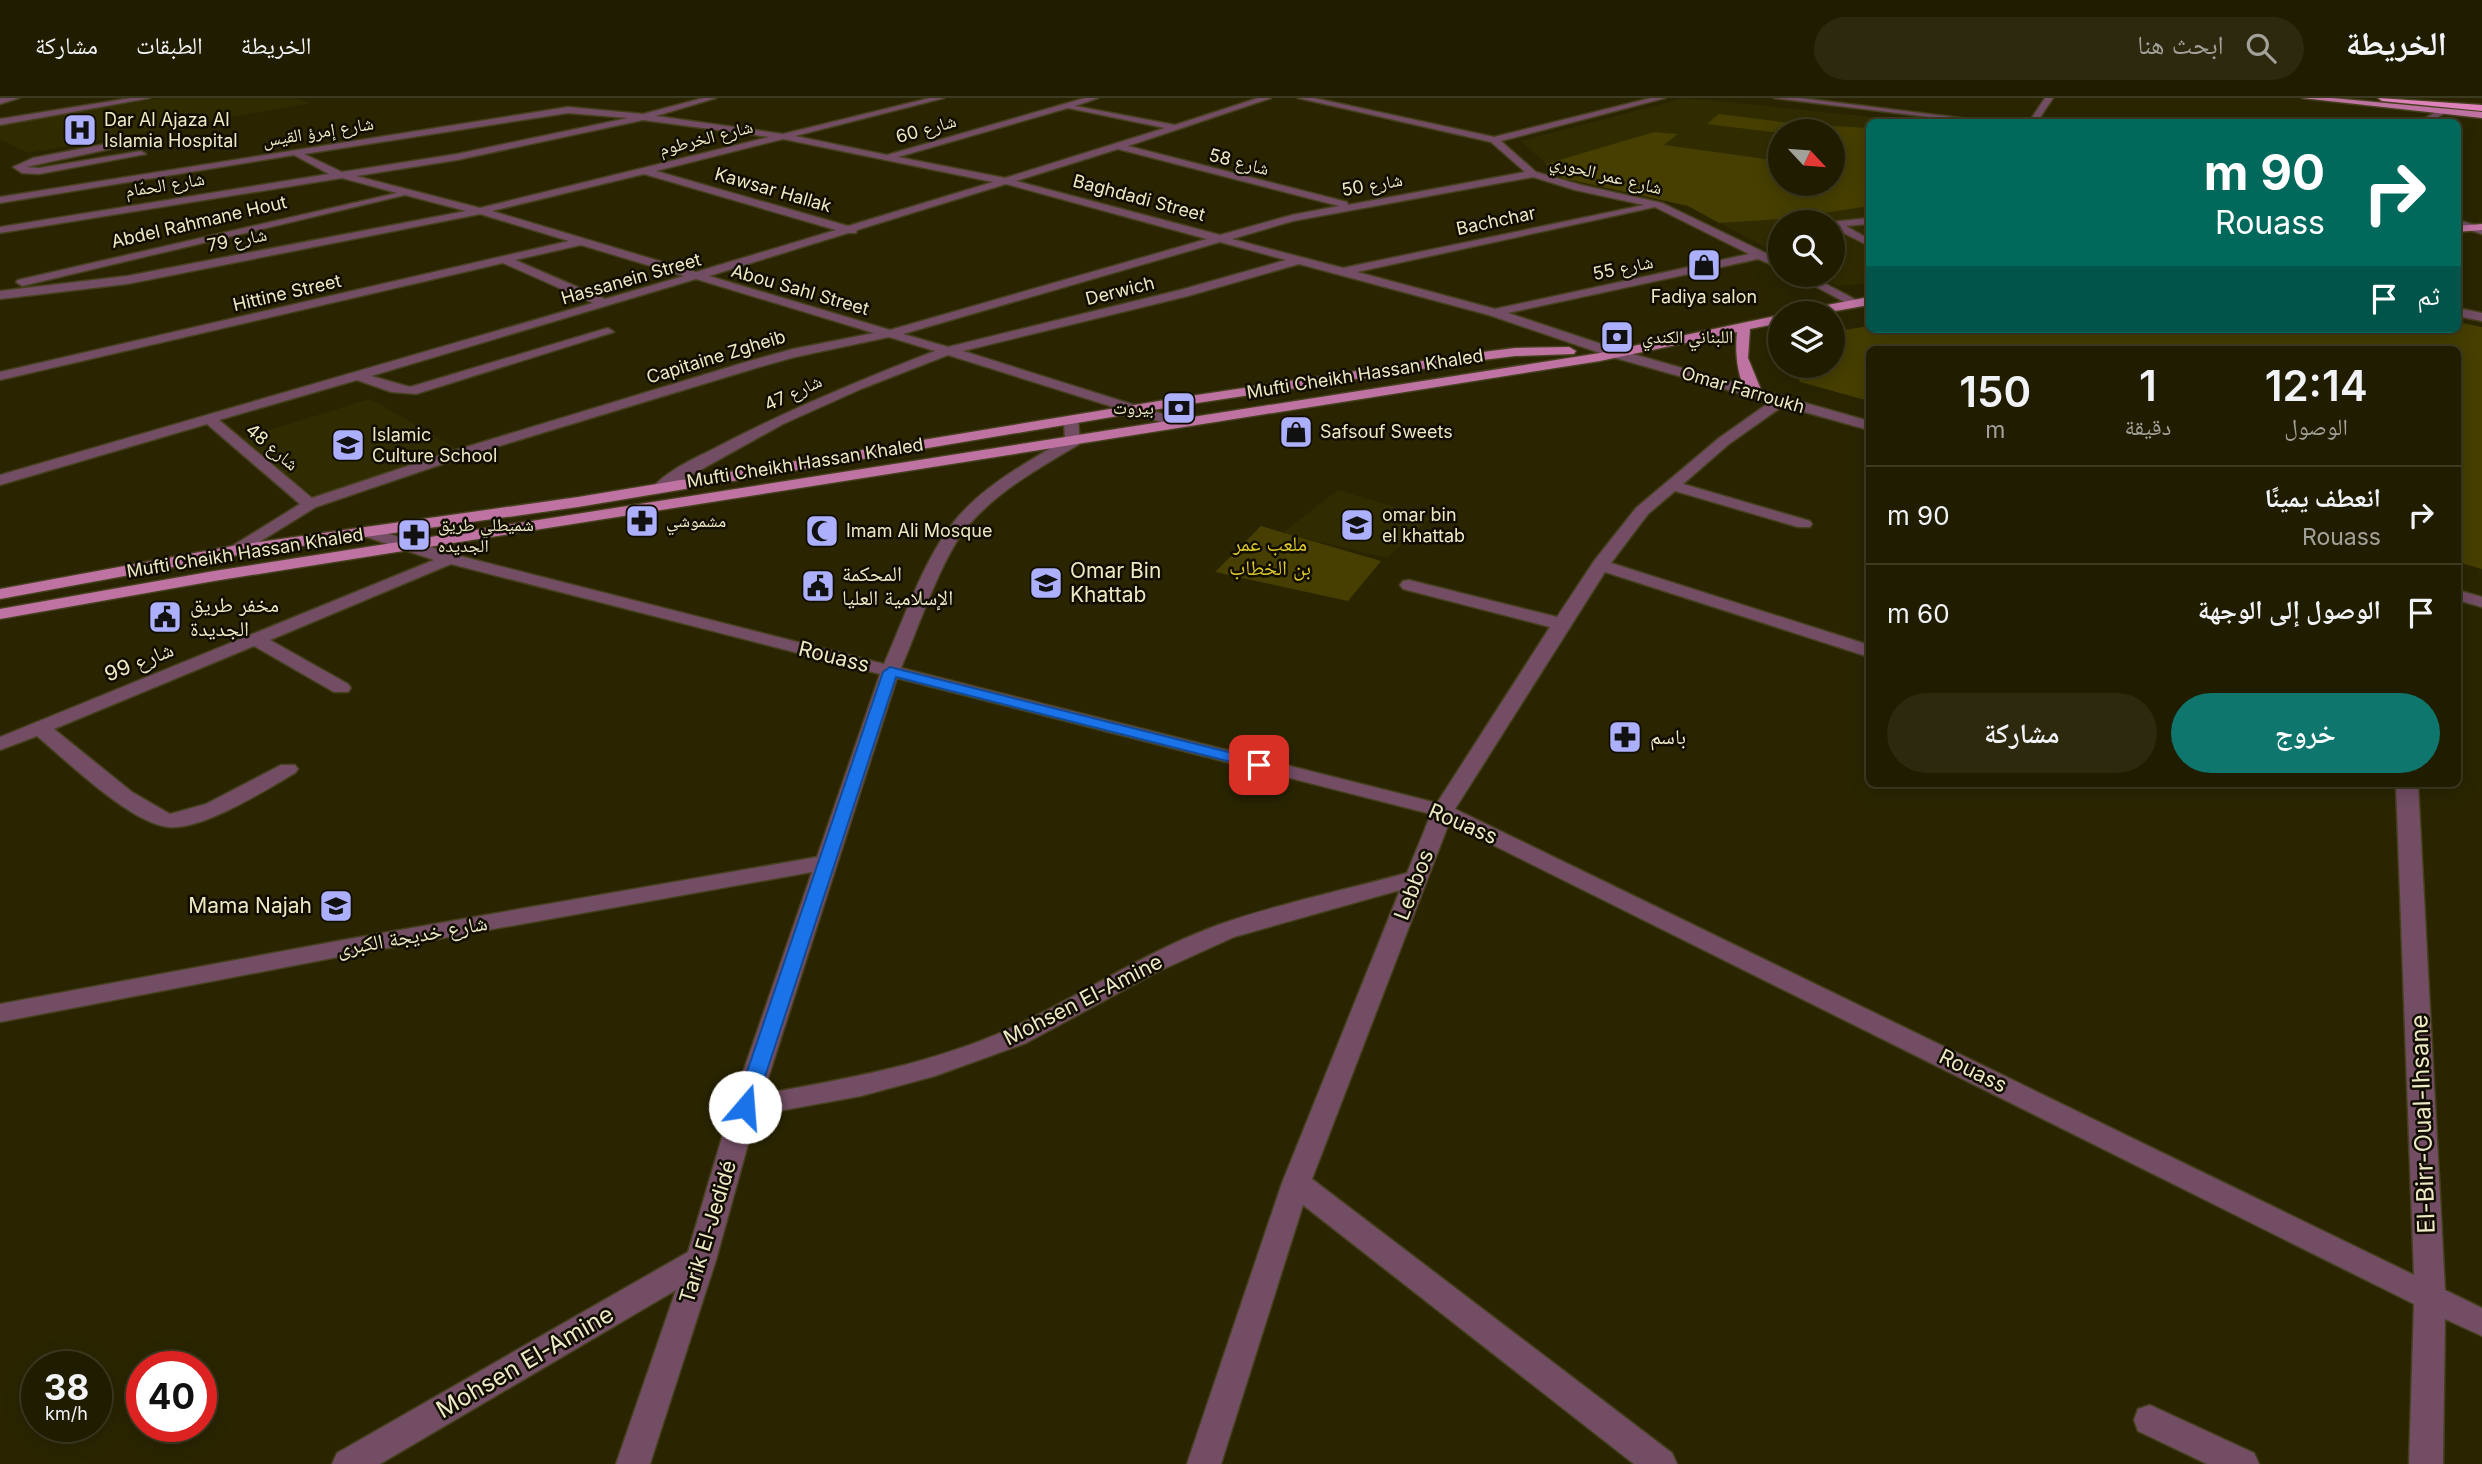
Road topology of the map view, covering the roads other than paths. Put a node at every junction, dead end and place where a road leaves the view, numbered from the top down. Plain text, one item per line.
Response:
1 (15, 98) edge
2 (146, 98) edge
3 (693, 98) edge
4 (712, 98) edge
5 (940, 98) edge
6 (1094, 98) edge
7 (1267, 98) edge
8 (1302, 98) edge
9 (1661, 98) edge
10 (1778, 98) edge
11 (2049, 98) edge
12 (2306, 98) edge
13 (2382, 98) edge
14 (2440, 98) edge
15 (0, 101) edge
16 (1639, 101) edge
17 (2482, 102) edge
18 (1064, 106) junction
19 (2482, 108) edge
20 (2445, 111) junction
21 (2482, 115) edge
22 (630, 116) junction
23 (643, 117) junction
24 (1963, 119) edge
25 (2035, 119) edge
26 (2428, 119) edge
27 (0, 121) edge
28 (1176, 128) junction
29 (780, 136) junction
30 (1494, 140) junction
31 (116, 145) dead end
32 (1118, 146) junction
33 (294, 152) junction
34 (141, 154) dead end
35 (888, 157) junction
36 (93, 162) junction
37 (643, 170) junction
38 (336, 174) junction
39 (1533, 174) junction
40 (118, 180) junction
41 (1007, 182) junction
42 (406, 193) junction
43 (0, 200) edge
44 (1658, 205) junction
45 (1353, 207) junction
46 (480, 211) junction
47 (1866, 221) edge
48 (1845, 223) edge
49 (2461, 224) edge
50 (2461, 229) edge
51 (2479, 229) edge
52 (0, 230) edge
53 (1845, 230) edge
54 (852, 231) junction
55 (1219, 238) junction
56 (1866, 241) edge
57 (581, 242) junction
58 (1760, 255) junction
59 (1768, 259) edge
60 (1299, 260) junction
61 (507, 261) junction
62 (1342, 272) junction
63 (697, 277) junction
64 (1828, 287) edge
65 (0, 289) edge
66 (0, 295) edge
67 (1862, 302) edge
68 (606, 304) junction
69 (1493, 313) junction
70 (2461, 313) edge
71 (2482, 317) edge
72 (1768, 321) edge
73 (1744, 326) junction
74 (608, 332) dead end
75 (888, 334) junction
76 (948, 351) junction
77 (1616, 354) junction
78 (0, 376) edge
79 (359, 376) junction
80 (1755, 393) junction
81 (1781, 401) junction
82 (1137, 409) junction
83 (209, 419) junction
84 (1177, 423) junction
85 (1866, 425) edge
86 (1072, 431) junction
87 (0, 480) edge
88 (1671, 485) junction
89 (661, 487) junction
90 (310, 504) junction
91 (1804, 524) dead end
92 (367, 532) junction
93 (408, 547) junction
94 (238, 550) junction
95 (450, 559) junction
96 (1601, 565) junction
97 (1409, 585) dead end
98 (0, 594) edge
99 (2461, 596) edge
100 (2482, 602) edge
101 (0, 614) edge
102 (1561, 624) junction
103 (257, 640) junction
104 (1866, 650) edge
105 (890, 672) junction
106 (341, 688) dead end
107 (39, 727) junction
108 (0, 744) edge
109 (288, 769) dead end
110 (2407, 787) edge
111 (1443, 811) junction
112 (825, 863) junction
113 (1417, 878) junction
114 (0, 1013) edge
115 (745, 1107) junction
116 (1296, 1183) junction
117 (701, 1260) junction
118 (2430, 1296) junction
119 (2482, 1323) edge
120 (2150, 1420) dead end
121 (349, 1464) edge
122 (633, 1464) edge
123 (1203, 1464) edge
124 (1660, 1464) edge
125 (2242, 1464) edge
126 (2426, 1464) edge

1 - 15 street
2 - 27 street
3 - 22 street
4 - 23 street
5 - 29 street, شارع الخرطوم
6 - 18 street, شارع 60
7 - 28 street, Hassanein Street
8 - 30 street, شارع عمر الحوري
9 - 16 street
10 - 24 street
11 - 25 street
12 - 20 main road
13 - 19 highway
14 - 17 highway
16 - 30 street
18 - 28 street
18 - 35 street, شارع 60
20 - 21 main road
20 - 26 street
22 - 23 street, شارع إمرؤ القيس
22 - 33 street, شارع إمرؤ القيس
23 - 29 street, Baghdadi Street
23 - 38 street
28 - 32 street, Hassanein Street
29 - 35 street, Baghdadi Street
29 - 37 street, شارع الخرطوم
30 - 39 street, شارع عمر الحوري
31 - 36 street
32 - 41 street, Hassanein Street
32 - 45 street, شارع 58
33 - 38 street, Abou Sahl Street
33 - 40 street, شارع إمرؤ القيس
34 - 36 street
35 - 41 street, Baghdadi Street
36 - 40 street
37 - 46 street, شارع الخرطوم
37 - 54 street, Kawsar Hallak
38 - 42 street, Abou Sahl Street
38 - 52 street, شارع الحمّام
39 - 44 street, شارع عمر الحوري
39 - 45 street, شارع 50
40 - 43 street, شارع إمرؤ القيس
41 - 54 street, Hassanein Street
41 - 55 street, Baghdadi Street
42 - 46 street, Abou Sahl Street
42 - 65 street, Abdel Rahmane Hout
44 - 58 street, شارع عمر الحوري
44 - 62 street, Bachchar
45 - 55 street, شارع 50
46 - 57 street, Abou Sahl Street
46 - 66 street, شارع 79
47 - 48 street
49 - 51 street
50 - 51 main road
53 - 56 street
54 - 63 street, Hassanein Street
55 - 60 street, Baghdadi Street
55 - 75 street, Capitaine Zgheib
57 - 61 street, Hittine Street
57 - 63 street, Abou Sahl Street
58 - 59 street, شارع عمر الحوري
58 - 69 street, شارع 55
60 - 62 street, Baghdadi Street
60 - 76 street, Derwich
61 - 68 street
61 - 78 street, Hittine Street
62 - 69 street, Baghdadi Street
63 - 68 street, Hassanein Street
63 - 75 street, Abou Sahl Street
64 - 67 street
68 - 79 street, Hassanein Street
69 - 77 street, Baghdadi Street
70 - 71 street
72 - 73 main road, Mufti Cheikh Hassan Khaled
73 - 77 main road, Mufti Cheikh Hassan Khaled
73 - 80 main road
74 - 79 street
75 - 76 street, Abou Sahl Street
75 - 90 street, Capitaine Zgheib
76 - 82 street, Abou Sahl Street
76 - 89 street, شارع 47
77 - 80 street, Omar Farroukh
77 - 82 main road, Mufti Cheikh Hassan Khaled
77 - 84 main road, Mufti Cheikh Hassan Khaled
79 - 83 street, Hassanein Street
80 - 81 street, Omar Farroukh
81 - 85 street, Omar Farroukh
81 - 88 street, Lebbos
82 - 84 street, Abou Sahl Street
82 - 86 main road, Mufti Cheikh Hassan Khaled
83 - 87 street, Hassanein Street
83 - 90 street, شارع 48
84 - 86 main road, Mufti Cheikh Hassan Khaled
86 - 89 main road, Mufti Cheikh Hassan Khaled
86 - 93 main road, Mufti Cheikh Hassan Khaled
86 - 105 street, Tarik El-Jedidé
88 - 91 street
88 - 96 street, Lebbos
89 - 92 main road, Mufti Cheikh Hassan Khaled
90 - 94 street, Capitaine Zgheib
92 - 93 street, Rouass
92 - 94 main road, Mufti Cheikh Hassan Khaled
93 - 95 street, Rouass
93 - 101 main road, Mufti Cheikh Hassan Khaled
94 - 98 main road, Mufti Cheikh Hassan Khaled
95 - 103 street, شارع 99
95 - 105 street, Rouass
96 - 102 street, Lebbos
96 - 104 street
97 - 102 street
99 - 100 street
102 - 111 street, Lebbos
103 - 106 street
103 - 107 street, شارع 99
105 - 111 street, Rouass
105 - 112 street, Tarik El-Jedidé
107 - 108 street, شارع 99
107 - 109 street
110 - 118 street, El-Birr-Oual-Ihsane
111 - 113 street, Lebbos
111 - 118 street, Rouass
112 - 114 street, شارع خديجة الكبرى
112 - 115 street, Tarik El-Jedidé
113 - 115 street, Mohsen El-Amine
113 - 116 street, Lebbos
115 - 117 street, Tarik El-Jedidé
116 - 123 street, Lebbos
116 - 124 street
117 - 121 street, Mohsen El-Amine
117 - 122 street, Tarik El-Jedidé
118 - 119 street, Rouass
118 - 126 street, El-Birr-Oual-Ihsane
120 - 125 street

